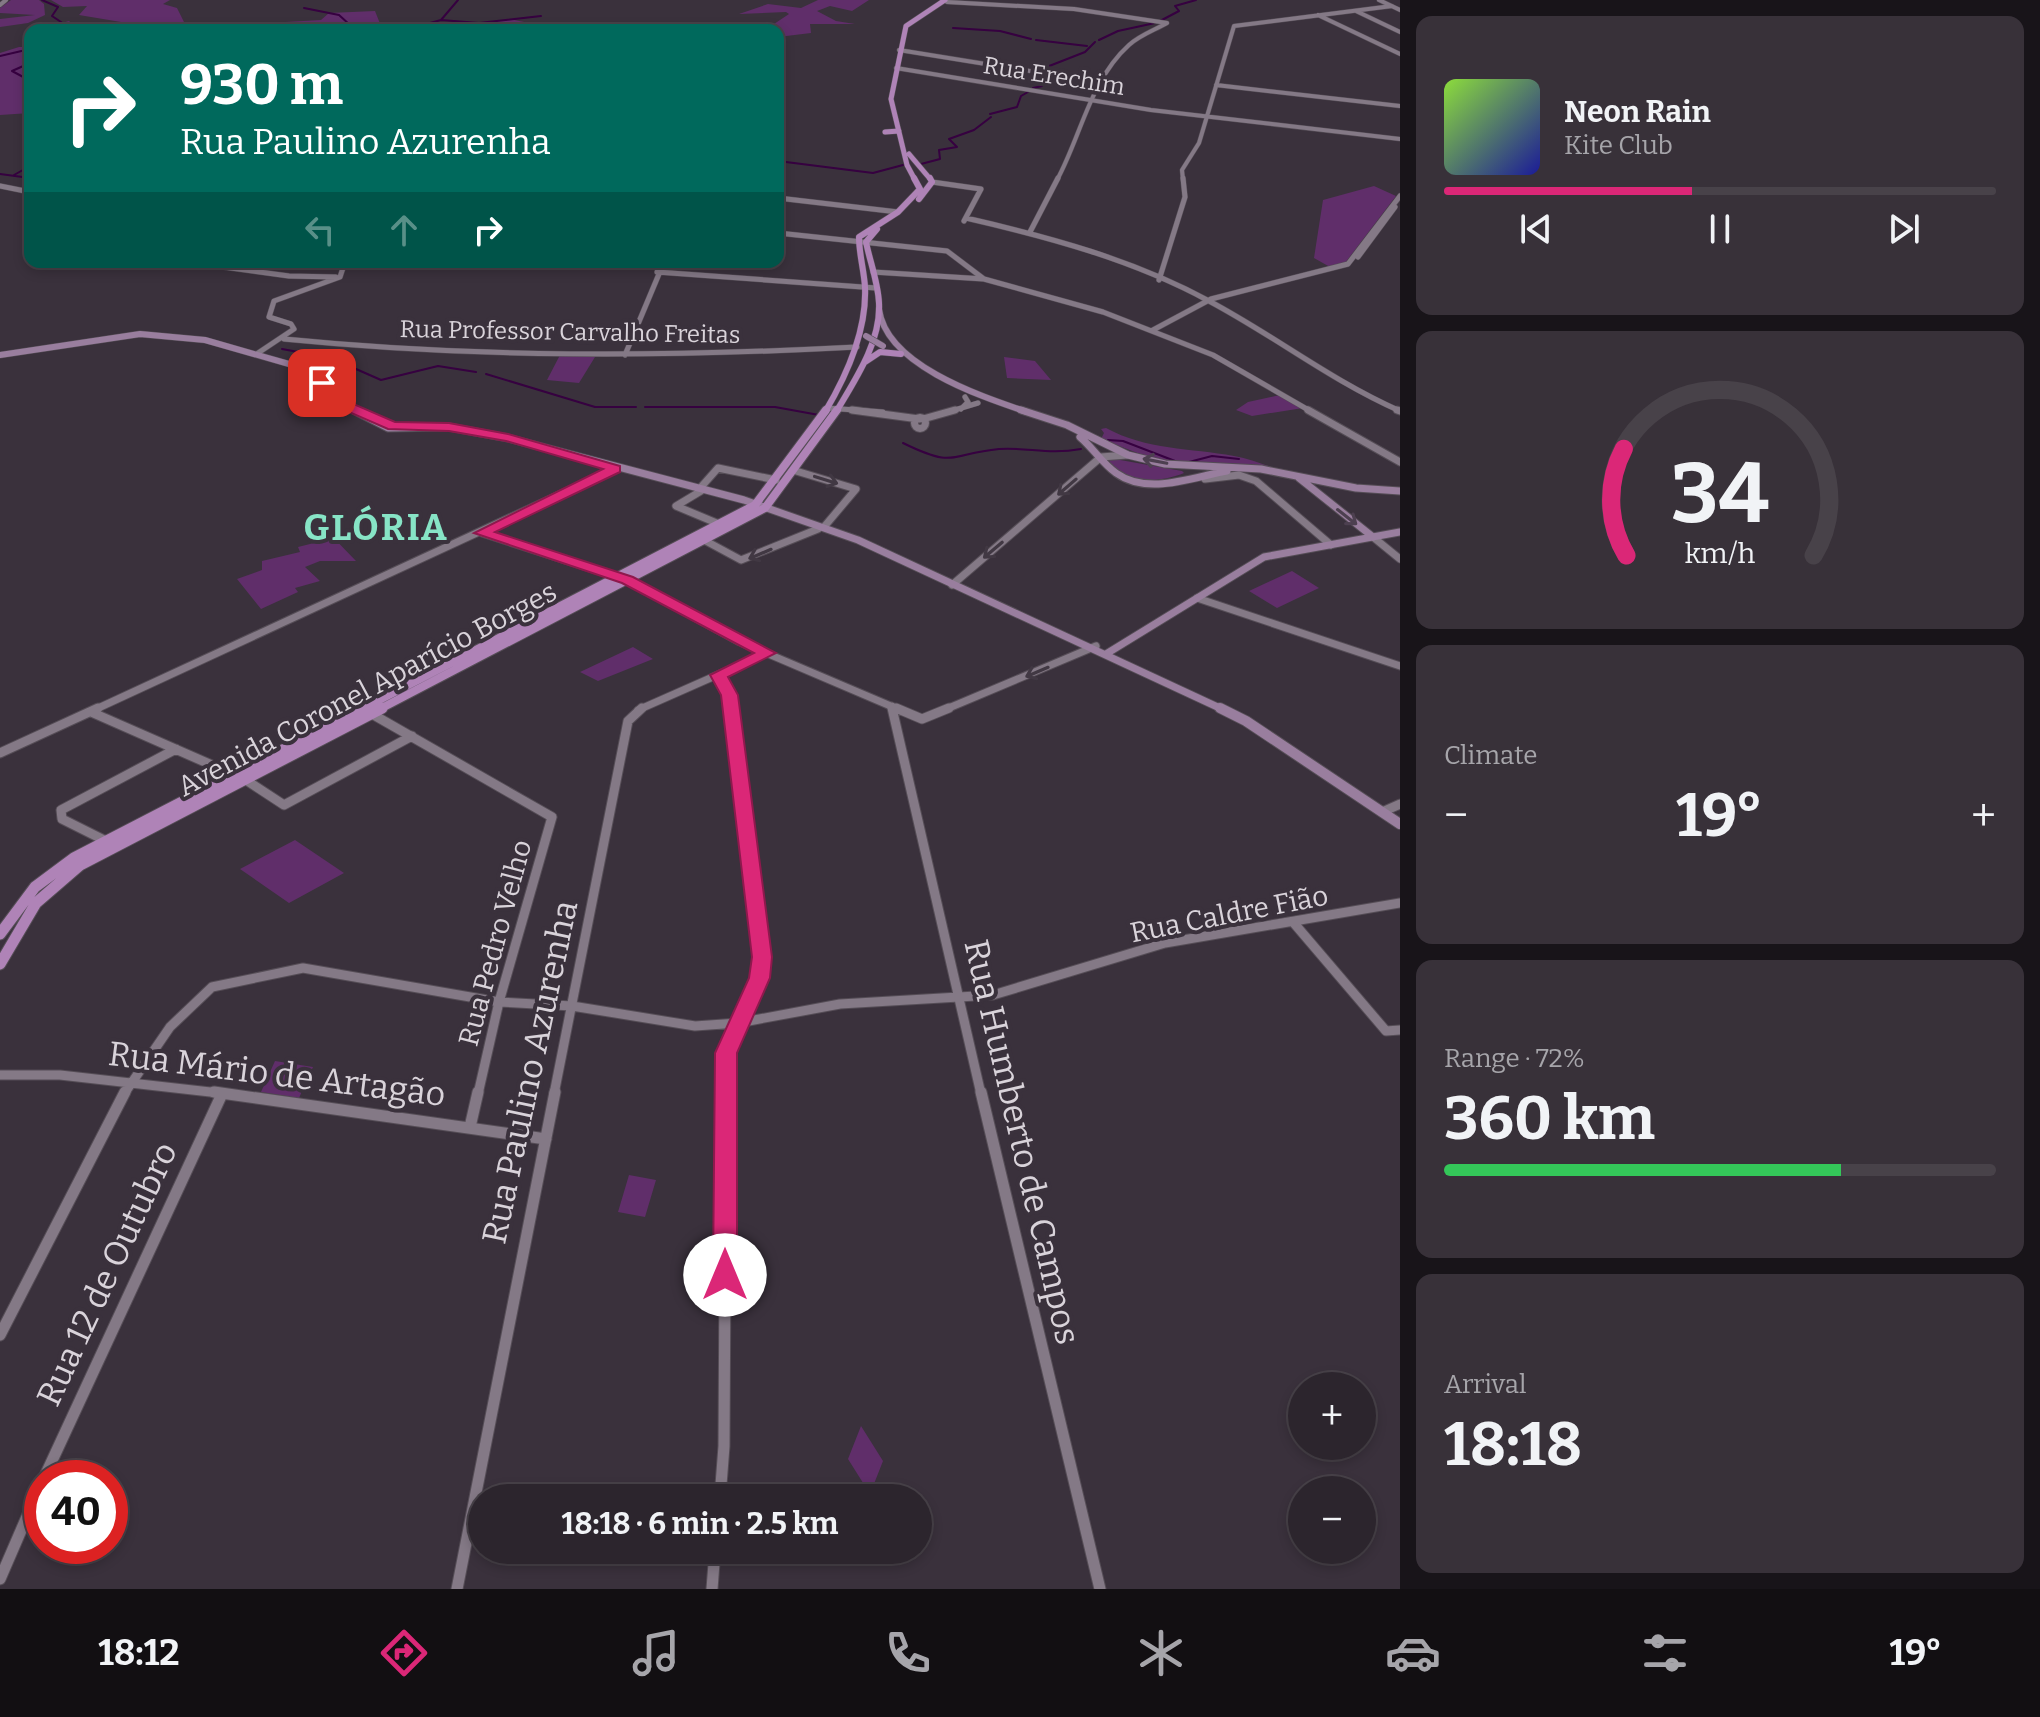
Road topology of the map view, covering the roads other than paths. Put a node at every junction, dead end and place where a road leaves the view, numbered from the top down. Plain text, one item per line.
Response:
1 (6, 0) edge
2 (1379, 0) edge
3 (947, 1) edge
4 (0, 5) edge
5 (1092, 5) dead end
6 (1392, 6) junction
7 (1355, 10) junction
8 (1400, 10) edge
9 (1093, 12) junction
10 (1318, 14) junction
11 (1400, 32) edge
12 (902, 50) junction
13 (1400, 53) edge
14 (898, 68) junction
15 (1104, 83) junction
16 (1216, 85) junction
17 (1093, 100) junction
18 (1400, 106) edge
19 (1206, 119) junction
20 (885, 132) dead end
21 (902, 136) junction
22 (1400, 139) edge
23 (923, 169) junction
24 (910, 170) junction
25 (916, 179) junction
26 (932, 182) junction
27 (0, 186) edge
28 (24, 191) edge
29 (784, 198) edge
30 (1400, 198) edge
31 (898, 212) junction
32 (1030, 232) junction
33 (784, 234) edge
34 (862, 242) junction
35 (230, 268) edge
36 (343, 268) edge
37 (660, 268) edge
38 (657, 272) junction
39 (873, 272) junction
40 (340, 277) junction
41 (984, 279) junction
42 (1159, 280) junction
43 (865, 288) junction
44 (876, 288) junction
45 (1209, 301) junction
46 (879, 309) junction
47 (863, 316) junction
48 (1153, 330) junction
49 (284, 339) junction
50 (857, 347) junction
51 (898, 352) junction
52 (258, 353) junction
53 (0, 355) edge
54 (625, 355) junction
55 (860, 366) junction
56 (965, 397) junction
57 (994, 402) junction
58 (978, 403) junction
59 (834, 408) junction
60 (961, 409) junction
61 (851, 410) junction
62 (1400, 411) edge
63 (364, 416) junction
64 (405, 427) junction
65 (439, 427) junction
66 (391, 429) junction
67 (1128, 455) junction
68 (1101, 457) junction
69 (1400, 462) edge
70 (1183, 466) junction
71 (615, 469) junction
72 (796, 471) junction
73 (1296, 476) junction
74 (776, 480) junction
75 (1173, 480) junction
76 (1305, 483) junction
77 (702, 488) junction
78 (1400, 494) edge
79 (758, 508) junction
80 (719, 524) junction
81 (821, 528) junction
82 (1400, 532) edge
83 (482, 533) junction
84 (1373, 537) junction
85 (704, 540) junction
86 (1331, 545) junction
87 (1400, 559) edge
88 (622, 578) junction
89 (953, 584) junction
90 (1197, 598) junction
91 (1095, 647) junction
92 (767, 653) junction
93 (1108, 653) junction
94 (1400, 666) edge
95 (718, 675) junction
96 (892, 706) junction
97 (91, 712) junction
98 (372, 714) junction
99 (412, 736) junction
100 (176, 749) junction
101 (0, 753) edge
102 (233, 776) junction
103 (246, 780) junction
104 (1400, 804) edge
105 (1382, 812) junction
106 (1400, 824) edge
107 (106, 841) junction
108 (1400, 903) edge
109 (1293, 922) junction
110 (0, 934) edge
111 (0, 964) edge
112 (961, 1000) junction
113 (499, 1002) junction
114 (572, 1006) junction
115 (738, 1023) junction
116 (1400, 1030) edge
117 (0, 1075) edge
118 (130, 1082) junction
119 (222, 1094) junction
120 (470, 1127) junction
121 (546, 1139) junction
122 (0, 1335) edge
123 (52, 1460) edge
124 (721, 1484) edge
125 (24, 1524) edge
126 (714, 1564) edge
127 (0, 1579) edge
128 (457, 1589) edge
129 (712, 1589) edge
130 (1100, 1589) edge

1 - 4 street
2 - 6 street
3 - 9 street
3 - 12 main road
5 - 9 street
6 - 7 street
6 - 8 street
7 - 10 street
7 - 11 street
9 - 15 street
10 - 13 street
10 - 16 street
12 - 14 main road
12 - 15 street
14 - 17 street, Rua Erechim
14 - 21 main road
14 - 21 main road
15 - 17 street
16 - 18 street
16 - 19 street
17 - 19 street, Rua Erechim
17 - 32 street
19 - 22 street, Rua Erechim
19 - 42 street
20 - 21 main road
21 - 23 main road
21 - 24 main road
23 - 24 main road
23 - 26 main road
24 - 25 main road
25 - 26 main road
25 - 31 main road
26 - 32 street
26 - 34 main road
27 - 28 street
29 - 31 street
30 - 45 street
31 - 34 main road
32 - 42 street
33 - 34 street
34 - 39 main road
34 - 41 street
34 - 43 main road
35 - 40 street
36 - 40 street
37 - 38 street
38 - 43 street
38 - 54 street
39 - 41 street
39 - 44 main road
40 - 49 street
41 - 48 street
42 - 45 street
43 - 44 street
43 - 47 main road
44 - 46 main road
45 - 48 street
45 - 62 street
46 - 55 main road, Avenida Coronel Aparício Borges
46 - 57 main road
47 - 50 main road
47 - 51 main road, bridge
48 - 69 street
49 - 52 street
49 - 54 street, Rua Professor Carvalho Freitas
50 - 54 street, Rua Professor Carvalho Freitas
50 - 59 main road
51 - 55 main road
51 - 56 main road
52 - 53 main road
52 - 63 main road
55 - 59 main road, Avenida Coronel Aparício Borges
56 - 58 main road
56 - 60 street
57 - 58 main road
57 - 67 main road
58 - 60 street
58 - 68 main road
59 - 61 street
59 - 61 street
59 - 72 main road, Avenida Coronel Aparício Borges
59 - 74 main road, Avenida Coronel Aparício Borges
60 - 61 street
63 - 64 main road
63 - 66 main road
64 - 65 main road
64 - 66 main road
65 - 66 main road
65 - 71 main road
67 - 68 street
70 -> 67 main road
68 - 75 main road
68 -> 89 street
70 - 73 main road
70 - 75 main road
71 - 77 main road
71 - 83 street
72 - 79 main road, Avenida Coronel Aparício Borges
72 -> 81 street
73 - 76 main road
73 - 78 main road
74 - 77 street
74 - 79 main road, Avenida Coronel Aparício Borges
75 - 76 main road
75 - 86 street
76 - 78 main road
76 -> 84 main road
77 - 79 main road
77 - 80 street
79 - 80 main road, Avenida Coronel Aparício Borges
79 - 81 main road
79 - 85 main road, Avenida Coronel Aparício Borges
80 - 88 main road, Avenida Coronel Aparício Borges
81 -> 85 street
81 - 89 main road
82 - 84 main road
83 - 88 street
83 - 97 street
84 - 86 main road
84 - 87 street
85 - 88 main road, Avenida Coronel Aparício Borges
86 - 90 main road
88 - 92 street
88 - 98 main road, Avenida Coronel Aparício Borges
88 - 102 main road, Avenida Coronel Aparício Borges
89 - 91 main road
90 - 93 main road
90 - 94 street
91 - 93 main road
91 -> 96 street
92 - 95 street, Rua Paulino Azurenha
92 - 96 street
93 - 105 main road
95 - 114 street, Rua Paulino Azurenha
95 - 115 street
96 - 112 street, Rua Humberto de Campos
97 - 100 street
97 - 101 street
98 - 99 street
98 - 103 main road, Avenida Coronel Aparício Borges
99 - 103 street
99 - 113 street, Rua Pedro Velho
100 - 102 street
100 - 107 street
102 - 103 street
102 - 107 main road, Avenida Coronel Aparício Borges
103 - 111 main road, Avenida Coronel Aparício Borges
104 - 105 street
105 - 106 main road
107 - 110 main road, Avenida Coronel Aparício Borges
108 - 109 street, Rua Caldre Fião
109 - 112 street, Rua Caldre Fião
109 - 116 street
112 - 115 street, Rua Caldre Fião
112 - 130 street, Rua Humberto de Campos
113 - 114 street, Rua Caldre Fião
113 - 118 street, Rua Caldre Fião
113 - 120 street, Rua Pedro Velho
114 - 115 street, Rua Caldre Fião
114 - 121 street, Rua Paulino Azurenha
115 - 124 street
117 - 118 street, Rua Mário de Artagão
118 - 119 street, Rua Mário de Artagão
118 - 122 street, Rua Caldre Fião
119 - 120 street, Rua Mário de Artagão
119 - 123 street, Rua 12 de Outubro
120 - 121 street, Rua Mário de Artagão
121 - 128 street, Rua Paulino Azurenha
125 - 127 street, Rua 12 de Outubro
126 - 129 street

